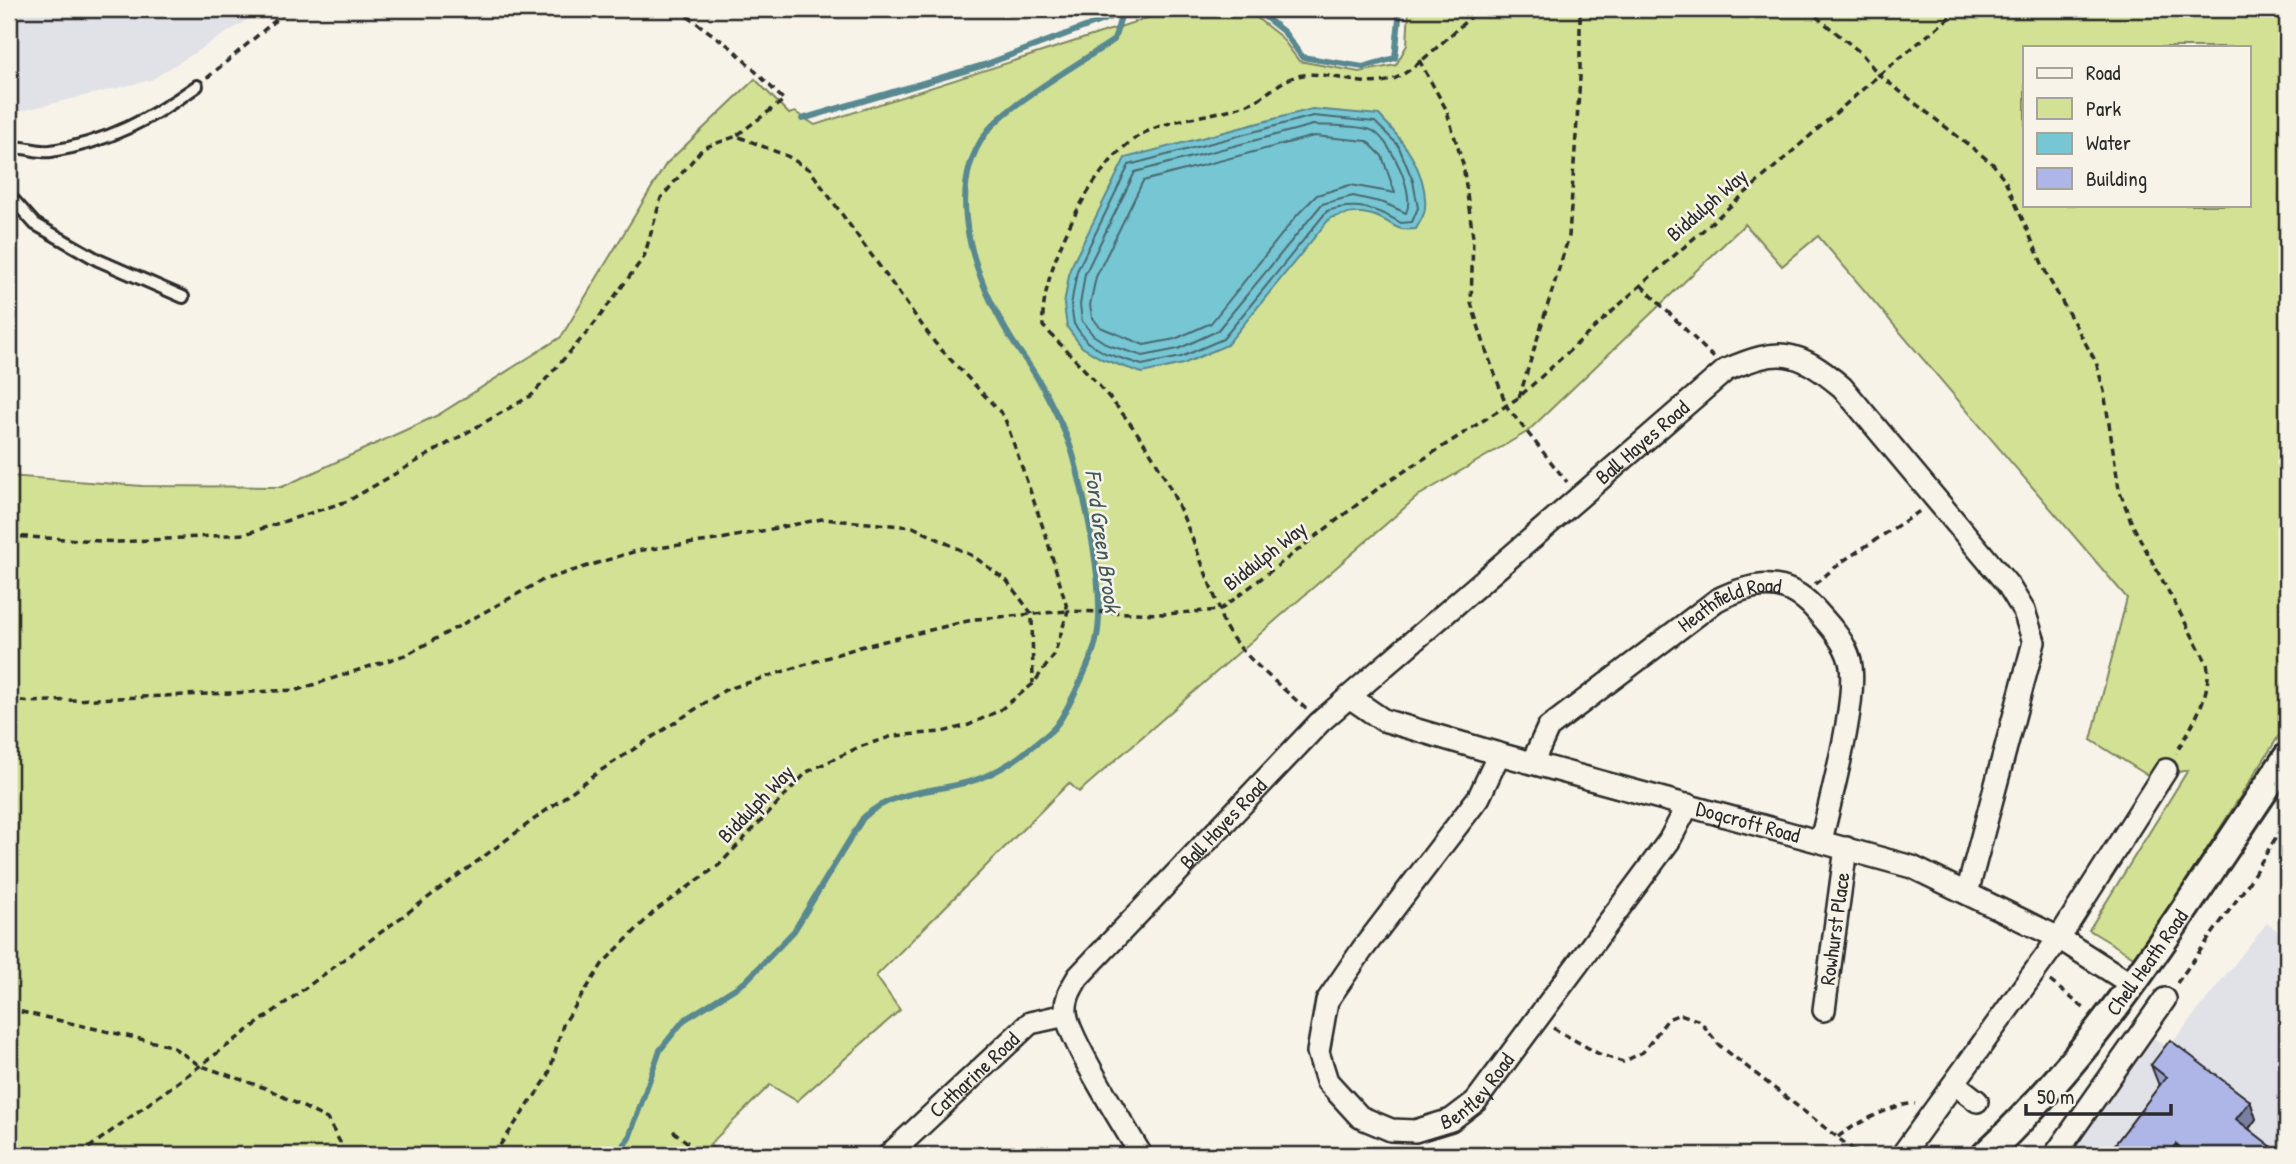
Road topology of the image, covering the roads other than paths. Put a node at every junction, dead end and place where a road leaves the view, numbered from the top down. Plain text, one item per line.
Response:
1 (197, 86) road end
2 (9, 148) edge
3 (9, 195) edge
4 (183, 297) dead end
5 (1351, 698) junction
6 (1499, 754) junction
7 (2287, 757) edge
8 (1532, 763) junction
9 (2166, 770) road end
10 (1688, 805) junction
11 (1821, 841) junction
12 (1846, 848) junction
13 (1967, 893) junction
14 (2059, 938) junction
15 (2131, 985) junction
16 (2165, 999) road end
17 (1824, 1010) dead end
18 (1066, 1015) junction
19 (1955, 1084) junction
20 (1978, 1101) dead end
21 (889, 1155) edge
22 (1141, 1155) edge
23 (1902, 1155) edge
24 (1986, 1155) edge
25 (2055, 1155) edge

1 - 2 lane
3 - 4 lane
5 - 6 street, Dogcroft Road
5 - 13 street, Ball Hayes Road
5 - 18 street, Ball Hayes Road
6 - 8 street, Dogcroft Road
6 - 10 street, Bentley Road
7 - 15 street, Chell Heath Road
8 - 10 street, Dogcroft Road
8 - 11 street, Heathfield Road
9 - 14 street
10 - 11 street, Dogcroft Road
11 - 12 street, Dogcroft Road
12 - 13 street, Dogcroft Road
12 - 17 street, Rowhurst Place
13 - 14 street, Dogcroft Road
14 - 15 street, Dogcroft Road
14 - 19 street
15 - 24 street, Chell Heath Road
16 - 25 street, Chell Heath Road
18 - 21 street, Catharine Road
18 - 22 street
19 - 20 street
19 - 23 street

